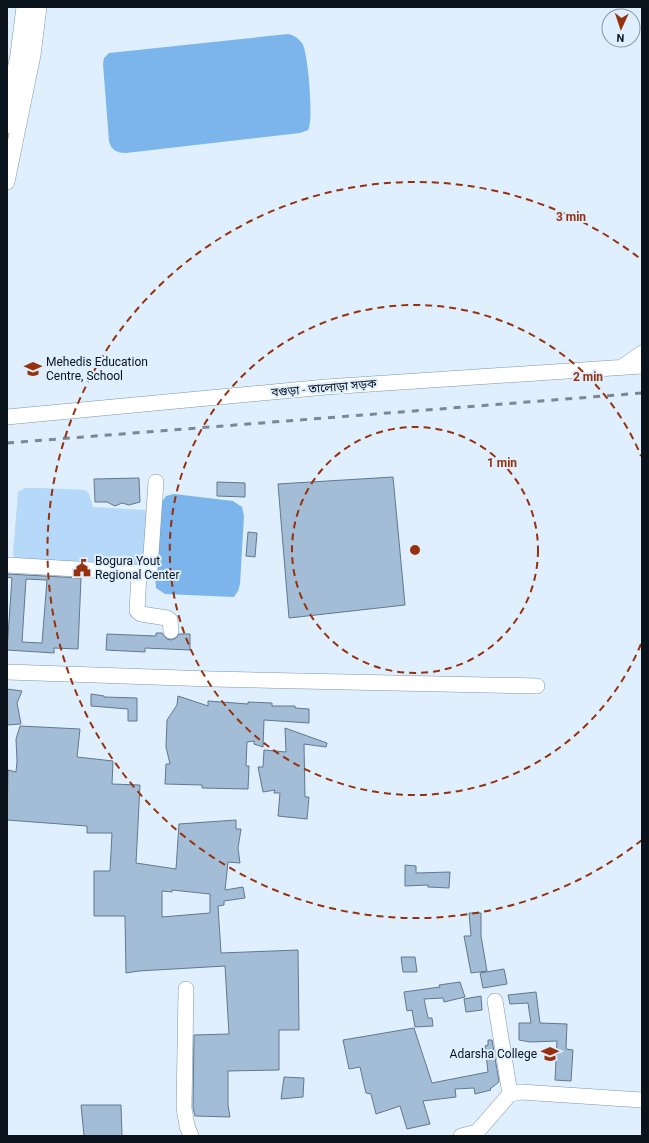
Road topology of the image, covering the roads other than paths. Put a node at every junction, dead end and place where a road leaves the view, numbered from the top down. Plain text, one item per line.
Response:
1 (15, 7) edge
2 (27, 7) edge
3 (39, 7) edge
4 (7, 59) edge
5 (7, 123) edge
6 (7, 182) edge
7 (642, 353) edge
8 (642, 366) edge
9 (621, 368) junction
10 (7, 417) edge
11 (156, 482) dead end
12 (7, 565) edge
13 (139, 574) junction
14 (171, 631) dead end
15 (7, 672) edge
16 (537, 686) dead end
17 (186, 989) dead end
18 (495, 1001) dead end
19 (510, 1094) junction
20 (642, 1100) edge
21 (191, 1136) edge
22 (460, 1136) edge

1 - 4 highway
2 - 5 highway
3 - 6 street
7 - 9 street
8 - 9 street, বগুড়া - তালোড়া সড়ক
9 - 10 street, বগুড়া - তালোড়া সড়ক
11 - 13 street
12 - 13 street
13 - 14 street
15 - 16 street
17 - 21 street
18 - 19 street
19 - 20 street
19 - 22 street

